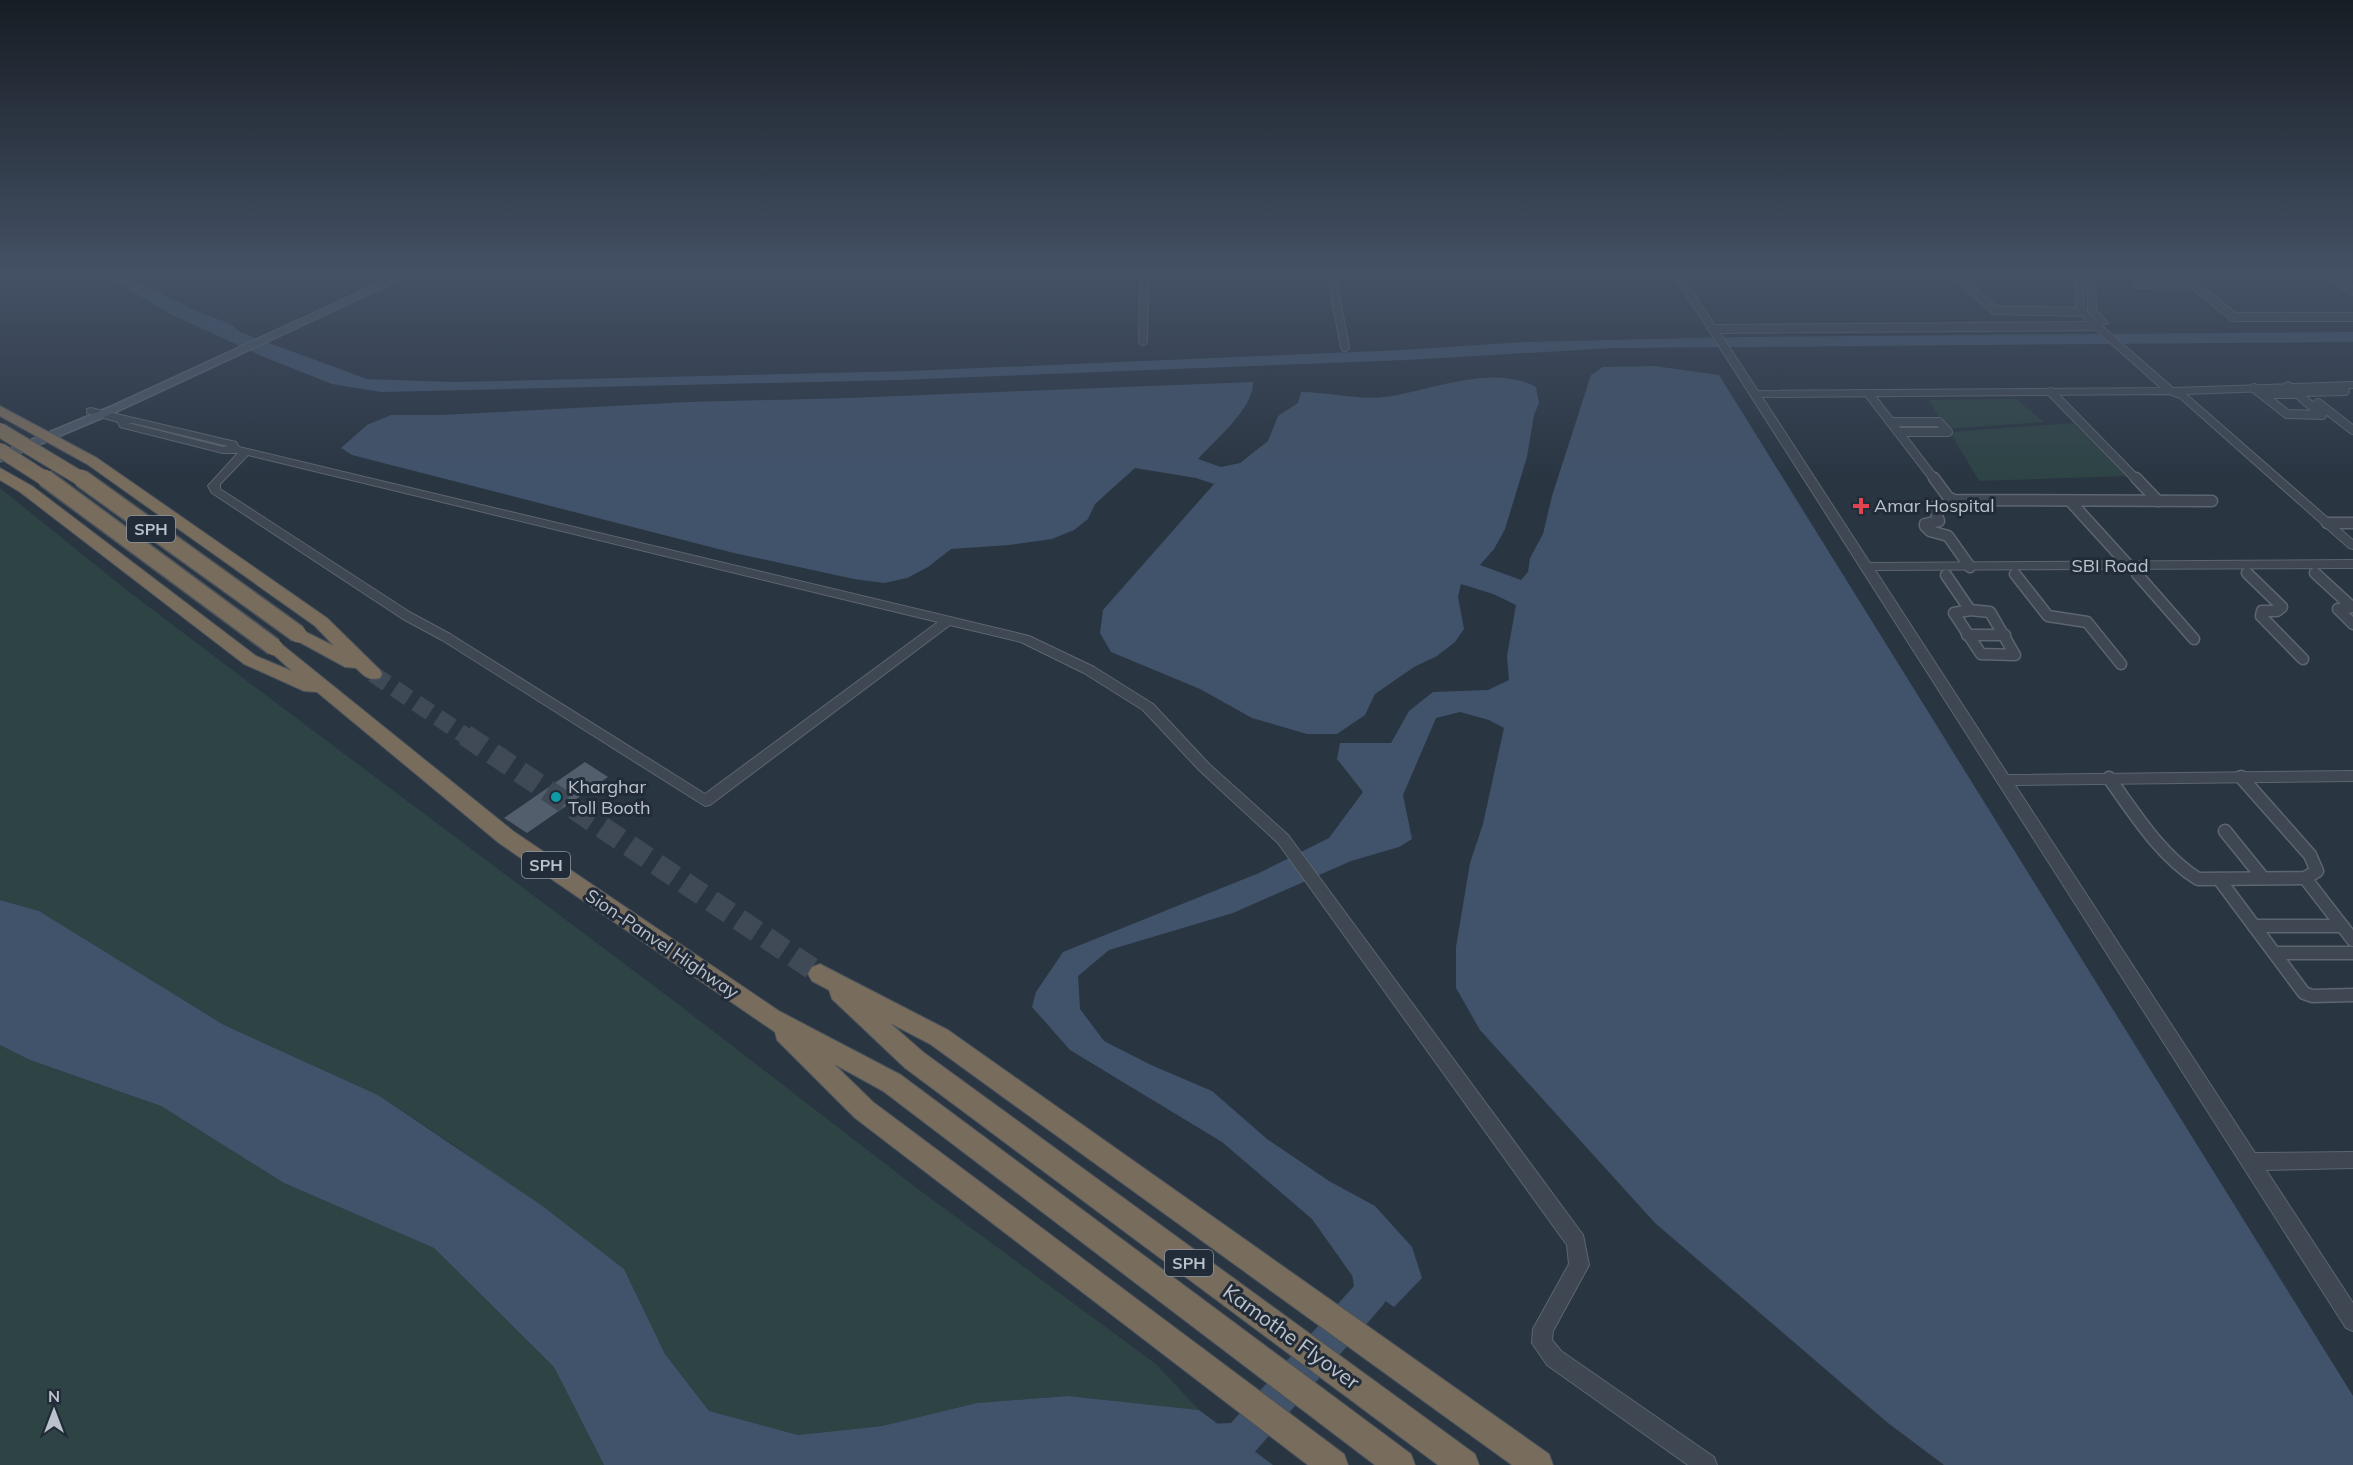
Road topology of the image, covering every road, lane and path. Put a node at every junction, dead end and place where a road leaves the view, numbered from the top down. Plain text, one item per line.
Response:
1 (252, 342) edge
2 (1344, 342) edge
3 (1721, 342) edge
4 (2116, 342) edge
5 (2126, 342) edge
6 (1345, 347) dead end
7 (2345, 387) edge
8 (2297, 389) junction
9 (2170, 391) junction
10 (2258, 391) junction
11 (2051, 392) junction
12 (2183, 393) junction
13 (1755, 394) junction
14 (1869, 394) junction
15 (2353, 398) edge
16 (0, 410) edge
17 (97, 413) junction
18 (1890, 422) junction
19 (1904, 422) junction
20 (0, 430) edge
21 (2353, 430) edge
22 (1898, 432) junction
23 (1912, 432) junction
24 (47, 435) junction
25 (0, 450) edge
26 (241, 450) junction
27 (0, 456) edge
28 (0, 473) edge
29 (2070, 501) junction
30 (2158, 501) junction
31 (2212, 501) dead end
32 (1934, 507) dead end
33 (2327, 523) junction
34 (2353, 523) edge
35 (2353, 546) edge
36 (2353, 564) edge
37 (1970, 567) junction
38 (2134, 570) junction
39 (1869, 571) junction
40 (2353, 572) edge
41 (2247, 573) junction
42 (2316, 573) junction
43 (2015, 574) junction
44 (1946, 575) junction
45 (2353, 607) edge
46 (1970, 610) junction
47 (949, 620) junction
48 (2353, 624) edge
49 (1967, 635) junction
50 (2005, 635) junction
51 (2194, 639) dead end
52 (2303, 659) dead end
53 (2121, 664) dead end
54 (332, 697) junction
55 (2353, 776) edge
56 (2241, 777) junction
57 (2109, 778) junction
58 (2004, 780) junction
59 (2224, 831) dead end
60 (2263, 878) junction
61 (2305, 878) junction
62 (2219, 879) junction
63 (2254, 926) junction
64 (2342, 926) junction
65 (2353, 940) edge
66 (2275, 953) junction
67 (2353, 953) edge
68 (2353, 995) edge
69 (771, 1018) junction
70 (892, 1083) joint
71 (2353, 1160) edge
72 (2250, 1162) junction
73 (2353, 1321) edge
74 (1331, 1464) edge
75 (1400, 1465) edge
76 (1464, 1465) edge
77 (1538, 1465) edge
78 (1707, 1465) edge

1 - 17 main road
2 - 6 street
3 - 13 street
4 - 9 street
5 - 12 street
7 - 8 street
7 - 15 street
8 - 10 street
8 - 10 street
8 - 21 street
9 - 11 street
9 - 12 street
10 - 12 street
11 - 14 street
11 - 30 street
12 - 33 street
13 - 14 street
13 - 39 street
14 - 18 street
16 - 24 highway
17 - 24 main road
17 - 26 street
18 - 19 street
18 - 22 street
19 - 23 street
19 - 23 street
20 - 24 highway, SPH, bridge
22 - 23 street
22 - 29 street
24 - 25 main road
24 - 27 main road
25 - 54 highway, SPH, bridge
26 - 47 street
26 - 47 street
28 - 54 highway
29 - 30 street
29 - 38 street
30 - 31 street
32 - 37 street
33 - 34 street
33 - 35 street
36 - 38 street, SBI Road
37 - 38 street, SBI Road
37 - 39 street, SBI Road
38 - 41 street, SBI Road
38 - 43 street, SBI Road
38 - 51 street
39 - 44 street, SBI Road
39 - 58 street
40 - 42 street, SBI Road
41 - 42 street, SBI Road
41 - 52 street
42 - 45 street
43 - 44 street, SBI Road
43 - 53 street
44 - 46 street
45 - 48 street
46 - 49 street
46 - 50 street
47 - 78 street
49 - 50 street
49 - 50 street
54 - 69 highway, Sion-Panvel Highway / SPH
55 - 56 street
56 - 57 street
56 - 61 street
57 - 58 street
57 - 62 street
58 - 72 street
59 - 60 street
60 - 61 street
60 - 62 street
61 - 64 street
62 - 63 street
63 - 64 street
63 - 66 street
64 - 65 street
66 - 67 street
66 - 68 street
69 - 70 highway, Sion-Panvel Highway / SPH
69 - 74 highway
70 - 75 highway, Kamothe Flyover / SPH
71 - 72 street
72 - 73 street
76 - 77 highway, Kamothe Flyover / SPH

